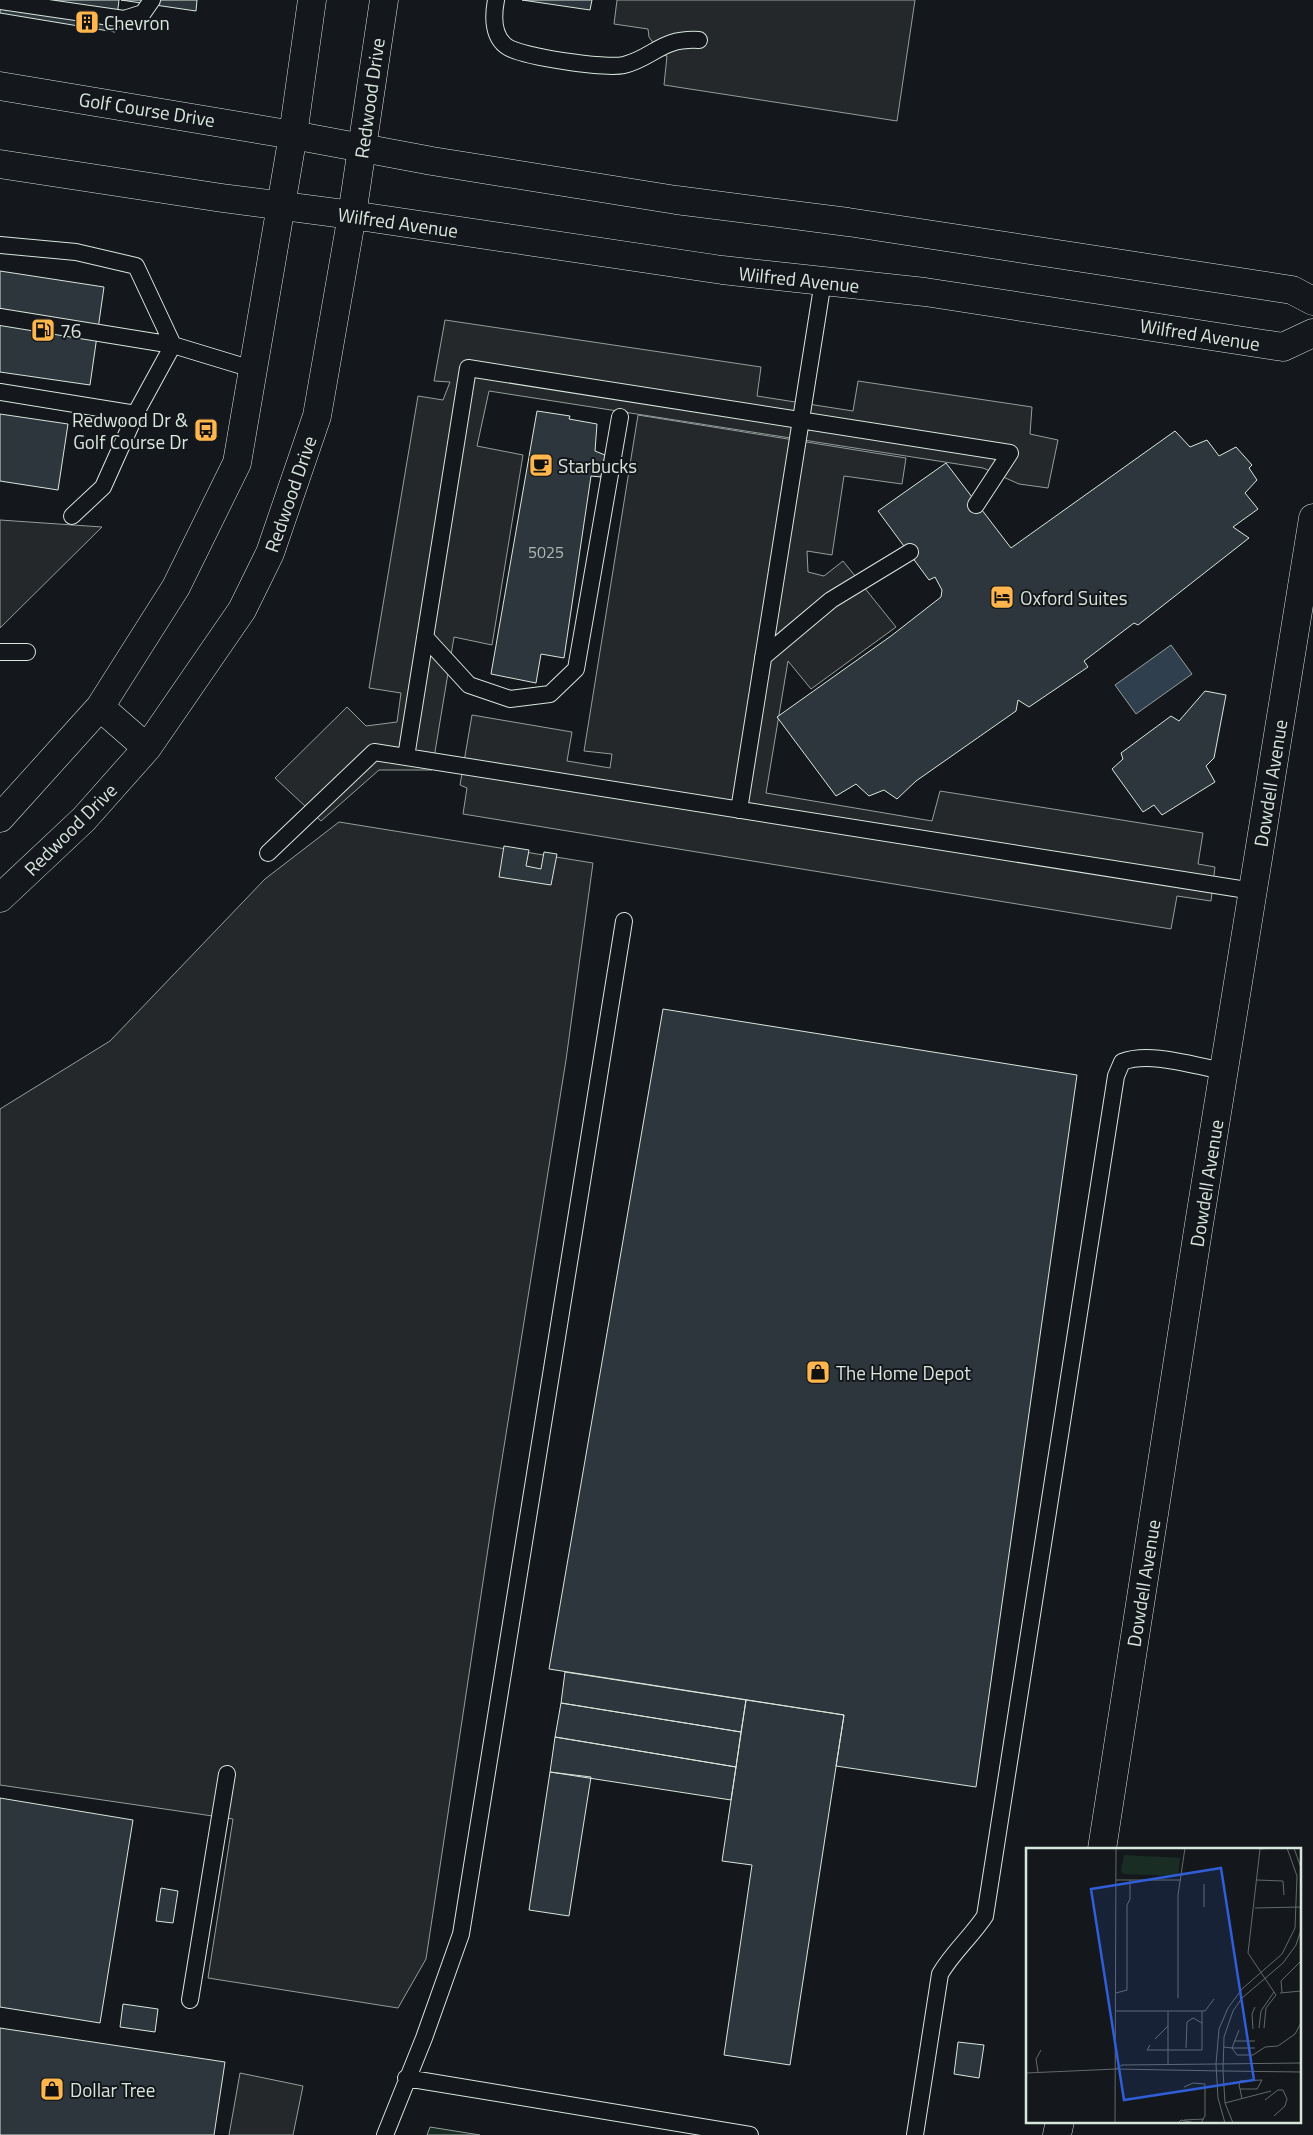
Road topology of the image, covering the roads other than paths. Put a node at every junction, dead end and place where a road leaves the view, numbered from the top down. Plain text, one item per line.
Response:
1 (0, 0) edge
2 (152, 0) edge
3 (312, 0) edge
4 (384, 0) edge
5 (496, 0) edge
6 (699, 40) dead end
7 (0, 86) edge
8 (293, 134) junction
9 (362, 147) junction
10 (0, 164) edge
11 (282, 206) junction
12 (352, 215) junction
13 (0, 245) edge
14 (823, 281) junction
15 (1313, 301) edge
16 (0, 318) edge
17 (1313, 333) edge
18 (174, 345) junction
19 (252, 368) junction
20 (0, 392) edge
21 (136, 414) junction
22 (620, 417) dead end
23 (801, 420) junction
24 (976, 505) dead end
25 (72, 516) dead end
26 (1313, 518) edge
27 (910, 552) dead end
28 (425, 637) junction
29 (0, 652) edge
30 (27, 652) dead end
31 (763, 657) junction
32 (100, 707) junction
33 (147, 748) junction
34 (406, 757) junction
35 (739, 810) junction
36 (0, 818) edge
37 (268, 853) dead end
38 (1252, 891) junction
39 (0, 898) edge
40 (624, 921) dead end
41 (1224, 1071) junction
42 (227, 1774) dead end
43 (1102, 1848) edge
44 (190, 2000) dead end
45 (406, 2078) junction
46 (1060, 2122) edge
47 (385, 2135) edge
48 (750, 2135) edge
49 (915, 2135) edge
50 (1057, 2135) edge

1 - 2 lane
3 - 8 street
4 - 9 street, Redwood Drive
5 - 6 lane
7 - 8 street, Golf Course Drive
8 - 9 street
8 - 11 street
9 - 12 street, Redwood Drive
9 - 15 street
10 - 11 street
11 - 12 street, Wilfred Avenue
11 - 19 street
12 - 14 street, Wilfred Avenue
12 - 33 street, Redwood Drive
13 - 18 lane
14 - 17 street, Wilfred Avenue
14 - 23 lane
16 - 18 lane
18 - 19 lane
18 - 21 lane
19 - 32 street
20 - 21 lane
21 - 25 lane
22 - 28 lane
23 - 24 lane
23 - 28 lane
23 - 31 lane
26 - 38 street, Dowdell Avenue
27 - 31 lane
28 - 34 lane
29 - 30 lane
31 - 35 lane
32 - 33 street
32 - 36 street
33 - 39 street, Redwood Drive
34 - 35 lane
34 - 37 lane
35 - 38 lane
38 - 41 street, Dowdell Avenue
40 - 45 lane
41 - 43 street, Dowdell Avenue
41 - 49 lane
42 - 44 lane
45 - 47 lane
45 - 48 lane
46 - 50 street

